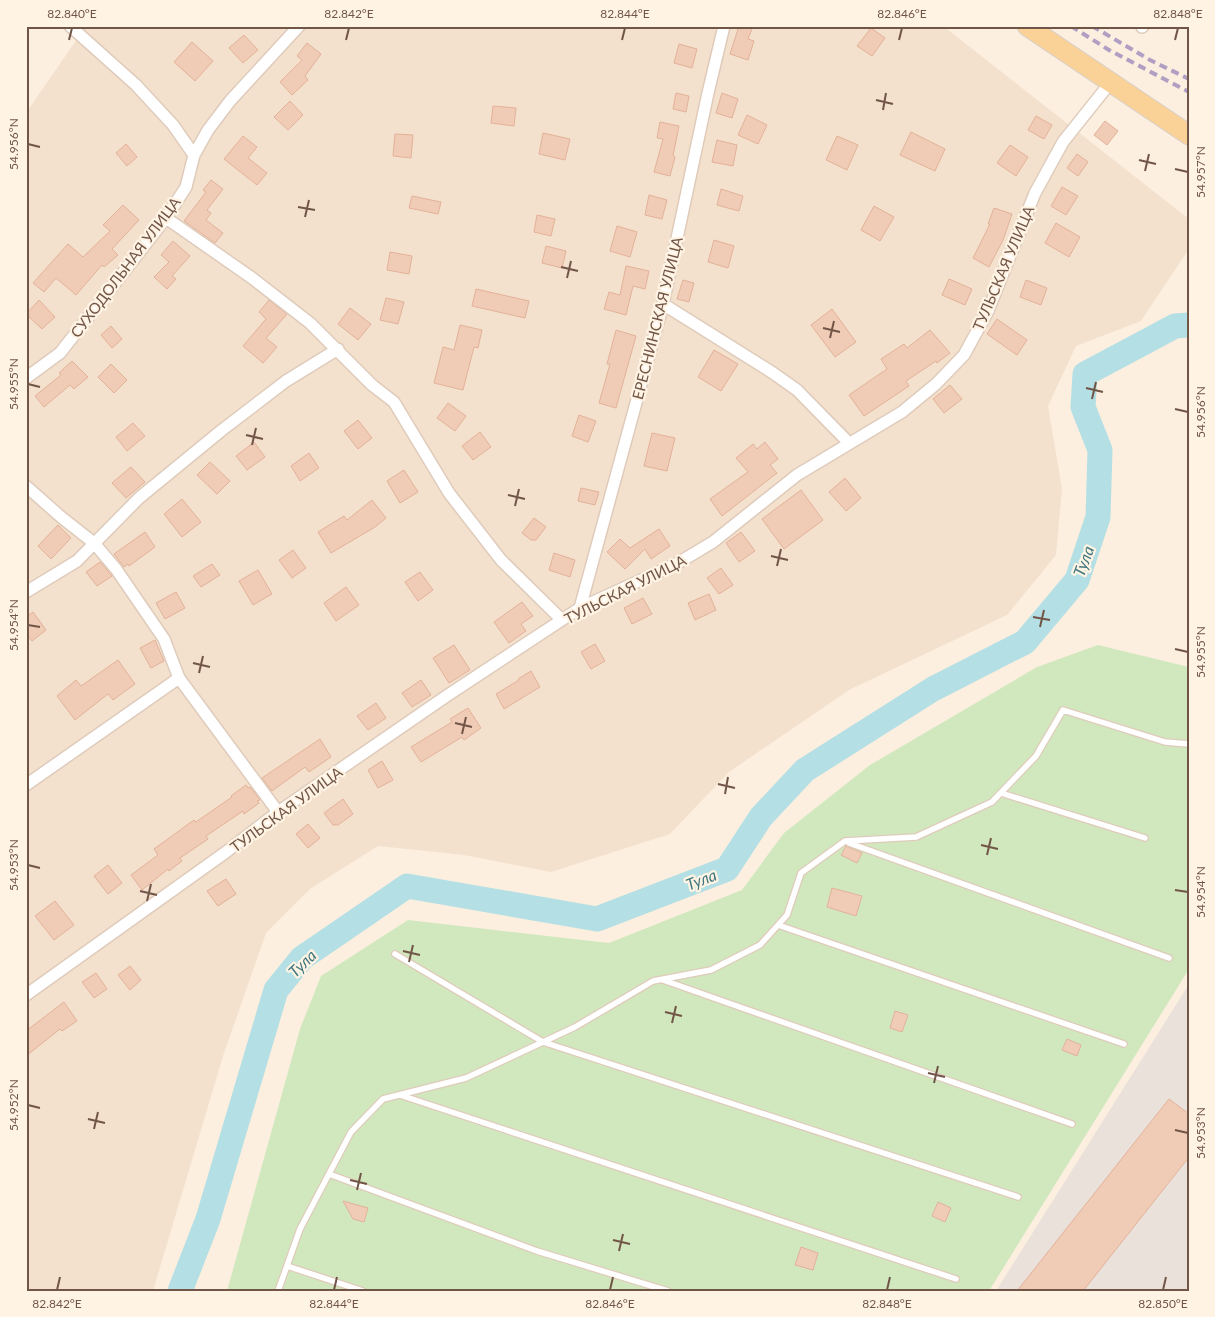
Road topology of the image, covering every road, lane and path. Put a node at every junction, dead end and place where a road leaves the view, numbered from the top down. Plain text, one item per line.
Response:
1 (70, 26) edge
2 (299, 26) edge
3 (724, 26) edge
4 (1027, 26) edge
5 (1110, 83) junction
6 (1189, 134) edge
7 (194, 155) junction
8 (166, 218) junction
9 (663, 304) junction
10 (338, 349) junction
11 (26, 378) edge
12 (850, 443) junction
13 (26, 486) edge
14 (94, 543) junction
15 (26, 592) edge
16 (580, 608) junction
17 (562, 620) junction
18 (179, 678) junction
19 (1189, 744) edge
20 (26, 785) edge
21 (1001, 793) junction
22 (278, 812) junction
23 (1145, 838) dead end
24 (845, 841) junction
25 (778, 925) junction
26 (395, 954) dead end
27 (1169, 958) dead end
28 (661, 979) junction
29 (26, 996) edge
30 (543, 1042) junction
31 (1124, 1044) dead end
32 (400, 1094) junction
33 (1072, 1124) dead end
34 (329, 1174) junction
35 (1018, 1197) dead end
36 (287, 1266) junction
37 (956, 1279) dead end
38 (278, 1291) edge
39 (363, 1291) edge
40 (668, 1291) edge

1 - 7 street
2 - 7 street, СУХОДОЛЬНАЯ УЛИЦА
3 - 9 street, ЕРЕСНИНСКАЯ УЛИЦА
4 - 5 main road
5 - 6 main road
5 - 12 street, ТУЛЬСКАЯ УЛИЦА
7 - 8 street, СУХОДОЛЬНАЯ УЛИЦА
8 - 10 street
8 - 11 street, СУХОДОЛЬНАЯ УЛИЦА
9 - 12 street
9 - 16 street, ЕРЕСНИНСКАЯ УЛИЦА
10 - 14 street
10 - 17 street
12 - 16 street, ТУЛЬСКАЯ УЛИЦА
13 - 14 street
14 - 15 street
14 - 18 street
16 - 17 street, ТУЛЬСКАЯ УЛИЦА
17 - 22 street, ТУЛЬСКАЯ УЛИЦА
18 - 20 street
18 - 22 street
19 - 21 lane
21 - 23 lane
21 - 24 lane
22 - 29 street, ТУЛЬСКАЯ УЛИЦА
24 - 25 lane
24 - 27 lane
25 - 28 lane
25 - 31 lane
26 - 30 lane
28 - 30 lane
28 - 33 lane
30 - 32 lane
30 - 35 lane
32 - 34 lane
32 - 37 lane
34 - 36 lane
34 - 40 lane
36 - 38 lane
36 - 39 lane

